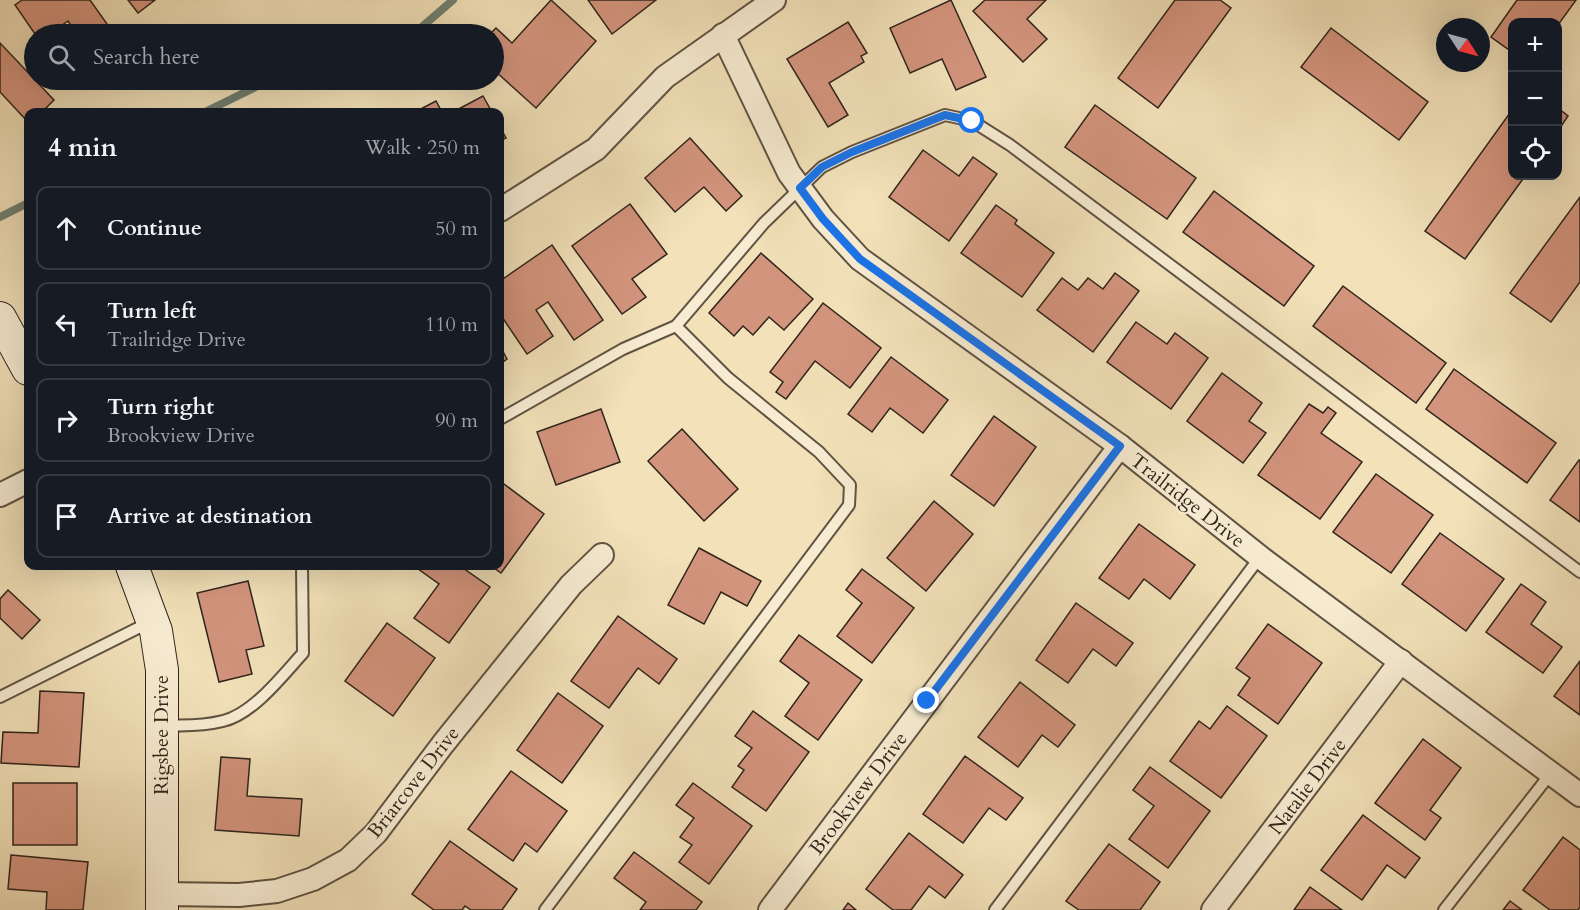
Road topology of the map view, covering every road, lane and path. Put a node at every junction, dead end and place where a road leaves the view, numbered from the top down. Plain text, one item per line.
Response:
1 (774, 0) edge
2 (723, 35) junction
3 (800, 188) junction
4 (504, 207) edge
5 (0, 318) edge
6 (676, 326) junction
7 (24, 362) edge
8 (504, 417) edge
9 (1120, 446) junction
10 (24, 483) edge
11 (0, 495) edge
12 (602, 555) dead end
13 (1260, 557) junction
14 (134, 570) edge
15 (302, 570) edge
16 (1580, 572) edge
17 (153, 621) junction
18 (1401, 661) junction
19 (0, 697) edge
20 (162, 725) junction
21 (1551, 773) junction
22 (1580, 795) edge
23 (162, 902) edge
24 (545, 910) edge
25 (770, 910) edge
26 (996, 910) edge
27 (1213, 910) edge
28 (1444, 910) edge

1 - 2 street
2 - 3 street, Trailridge Drive
2 - 4 street
3 - 6 lane
3 - 9 street, Trailridge Drive
3 - 16 lane
5 - 7 street
6 - 8 lane
6 - 24 lane
9 - 13 street, Trailridge Drive
9 - 25 street, Brookview Drive
10 - 11 street
12 - 23 street, Briarcove Drive
13 - 18 street, Trailridge Drive
13 - 26 lane
14 - 17 street, Rigsbee Drive
15 - 20 lane
17 - 19 lane
17 - 20 street, Rigsbee Drive
18 - 21 street, Trailridge Drive
18 - 27 street, Natalie Drive
20 - 23 street, Rigsbee Drive
21 - 22 street, Trailridge Drive
21 - 28 lane

